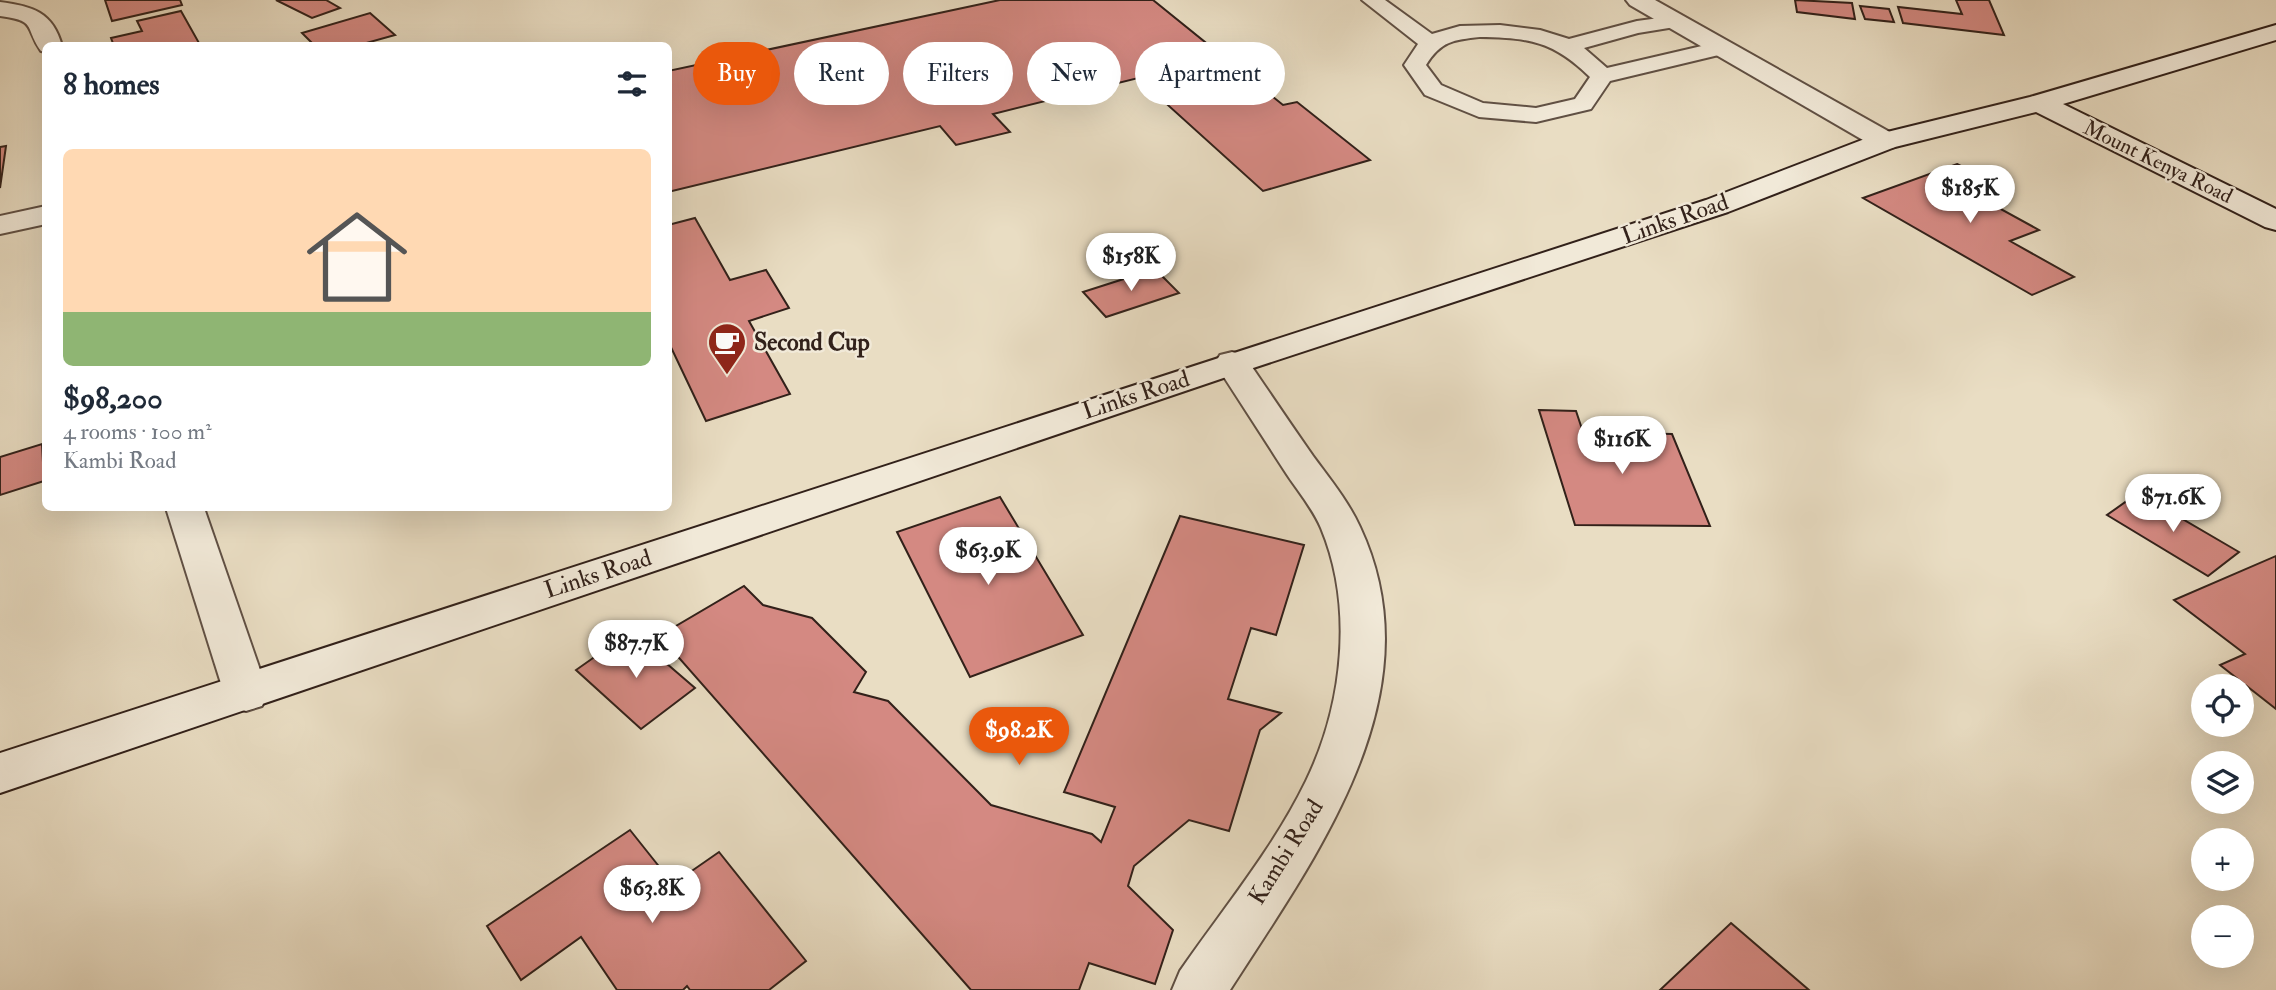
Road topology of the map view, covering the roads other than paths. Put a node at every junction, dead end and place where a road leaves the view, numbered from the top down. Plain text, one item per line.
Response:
1 (1372, 0) edge
2 (1638, 0) edge
3 (0, 9) edge
4 (1674, 22) junction
5 (2276, 32) edge
6 (49, 42) edge
7 (1431, 43) junction
8 (1567, 46) junction
9 (1719, 48) junction
10 (1602, 76) junction
11 (2039, 103) junction
12 (1885, 141) junction
13 (42, 216) edge
14 (2276, 221) edge
15 (0, 225) edge
16 (1232, 363) junction
17 (186, 511) edge
18 (246, 693) junction
19 (0, 773) edge
20 (1199, 990) edge

1 - 7 lane
2 - 4 main road
3 - 6 main road
4 - 8 lane
4 - 9 main road
5 - 11 main road, Links Road
7 - 8 lane
7 - 10 lane
8 - 10 lane
9 - 10 lane
9 - 12 main road
11 - 12 main road, Links Road
11 - 14 main road, Mount Kenya Road
12 - 16 main road, Links Road
13 - 15 main road
16 - 18 main road, Links Road
16 - 20 main road, Kambi Road
17 - 18 main road
18 - 19 main road, Links Road

